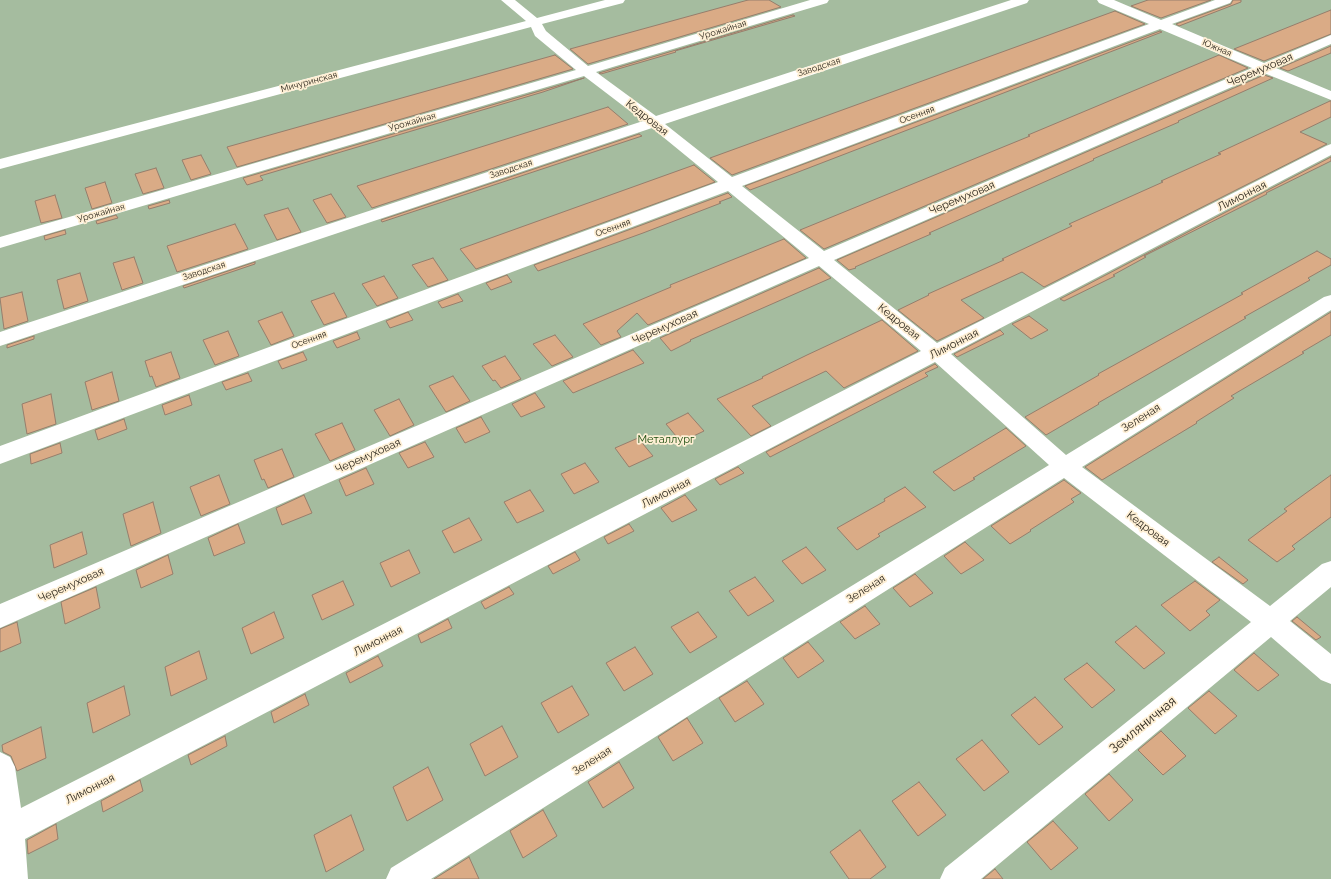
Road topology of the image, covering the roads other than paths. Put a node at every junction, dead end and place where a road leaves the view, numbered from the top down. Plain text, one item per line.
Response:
1 (507, 0) edge
2 (619, 0) edge
3 (823, 0) edge
4 (1023, 0) edge
5 (1103, 0) edge
6 (1226, 0) edge
7 (536, 22) junction
8 (1160, 24) junction
9 (1331, 39) edge
10 (1264, 68) junction
11 (586, 72) junction
12 (1331, 96) edge
13 (654, 122) junction
14 (1331, 149) edge
15 (0, 164) edge
16 (730, 184) junction
17 (0, 243) edge
18 (821, 259) junction
19 (1331, 301) edge
20 (0, 339) edge
21 (937, 353) junction
22 (0, 455) edge
23 (1064, 466) junction
24 (1331, 572) edge
25 (0, 616) edge
26 (1270, 622) junction
27 (1331, 671) edge
28 (0, 767) edge
29 (4, 833) edge
30 (12, 879) edge
31 (402, 879) edge
32 (956, 879) edge

1 - 7 street, Кедровая
2 - 7 street, Мичуринская
3 - 11 street, Урожайная
4 - 13 street, Заводская
5 - 8 street, Южная
6 - 8 street, Осенняя
7 - 11 street, Кедровая
7 - 15 street, Мичуринская
8 - 10 street, Южная
8 - 16 street, Осенняя
9 - 10 street, Черемуховая
10 - 12 street, Южная
10 - 18 street, Черемуховая
11 - 13 street, Кедровая
11 - 17 street, Урожайная
13 - 16 street, Кедровая
13 - 20 street, Заводская
14 - 21 street, Лимонная
16 - 18 street, Кедровая
16 - 22 street, Осенняя
18 - 21 street, Кедровая
18 - 25 street, Черемуховая
19 - 23 street, Зеленая
21 - 23 street, Кедровая
21 - 29 street, Лимонная
23 - 26 street, Кедровая
23 - 31 street, Зеленая
24 - 26 street, Земляничная
26 - 27 street, Кедровая
26 - 32 street, Земляничная
28 - 29 street
29 - 30 street

